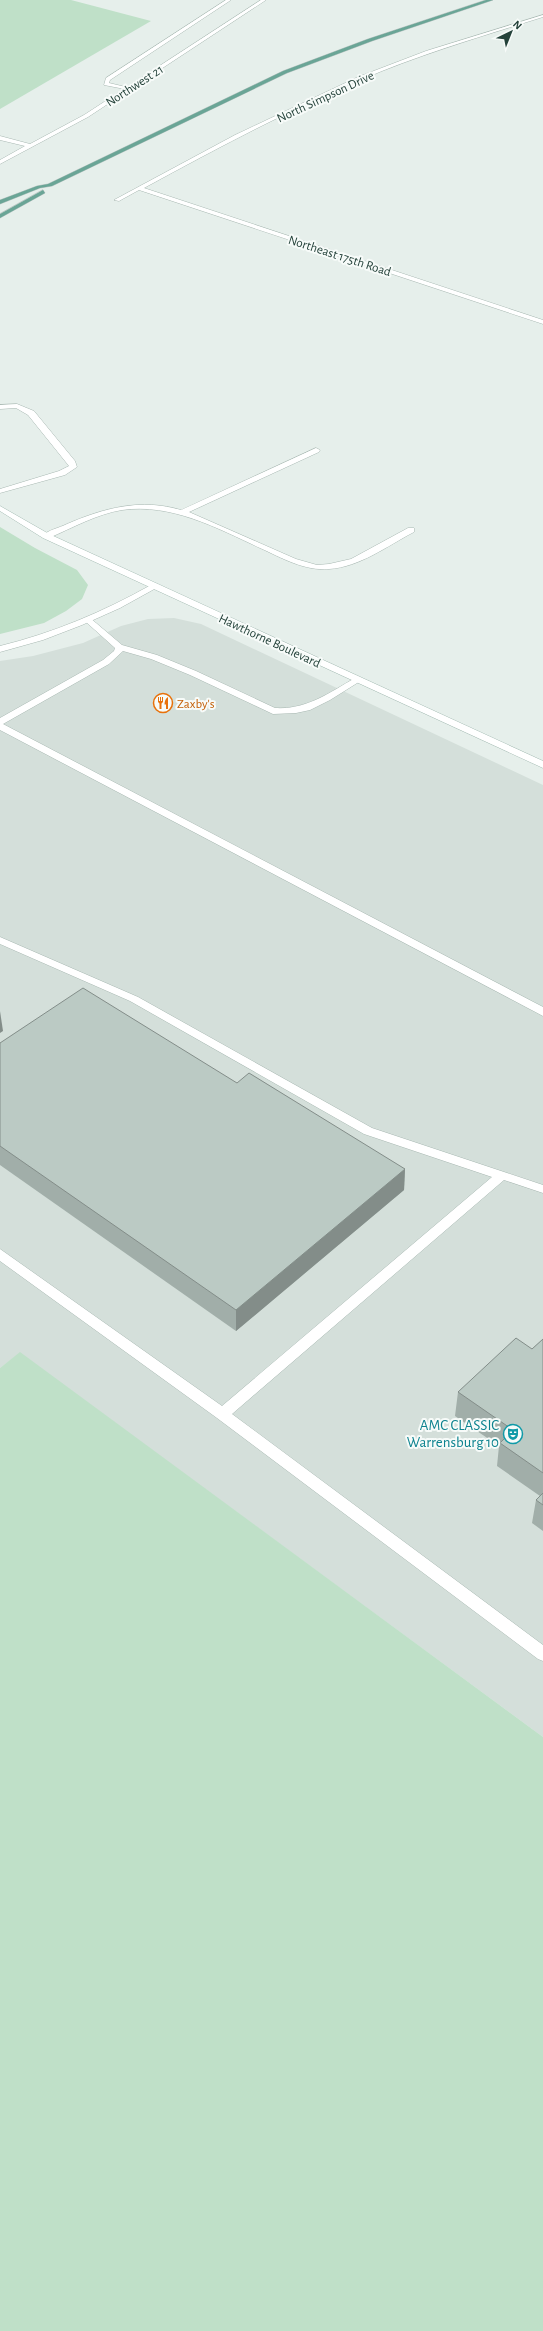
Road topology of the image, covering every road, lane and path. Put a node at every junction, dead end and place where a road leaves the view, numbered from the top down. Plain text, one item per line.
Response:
1 (229, 0) edge
2 (264, 0) edge
3 (491, 0) edge
4 (543, 16) edge
5 (128, 89) junction
6 (0, 138) edge
7 (31, 146) junction
8 (0, 162) edge
9 (50, 185) junction
10 (138, 188) junction
11 (117, 200) dead end
12 (0, 202) edge
13 (0, 216) edge
14 (543, 322) edge
15 (0, 407) edge
16 (316, 450) dead end
17 (0, 491) edge
18 (0, 508) edge
19 (184, 512) junction
20 (411, 530) dead end
21 (46, 536) junction
22 (154, 587) junction
23 (89, 620) junction
24 (119, 647) junction
25 (0, 649) edge
26 (358, 680) junction
27 (0, 722) edge
28 (0, 726) edge
29 (543, 765) edge
30 (0, 940) edge
31 (543, 1012) edge
32 (501, 1176) junction
33 (543, 1189) edge
34 (0, 1254) edge
35 (222, 1414) junction
36 (543, 1654) edge

1 - 5 street
2 - 5 street, Northwest 21
3 - 9 main road
4 - 10 street, North Simpson Drive
5 - 7 street, Northwest 21
6 - 7 street
7 - 8 street, Northwest 21
9 - 12 main road
9 - 13 main road
10 - 11 street, North Simpson Drive
10 - 14 street, Northeast 175th Road
15 - 17 street
16 - 19 street
18 - 21 street, Hawthorne Boulevard
19 - 20 street
19 - 21 street
21 - 22 street, Hawthorne Boulevard
22 - 23 street
22 - 26 street, Hawthorne Boulevard
23 - 24 street
23 - 25 street
24 - 26 street
24 - 27 street
26 - 29 street, Hawthorne Boulevard
28 - 31 street
30 - 32 street
32 - 33 street
32 - 35 street
34 - 35 street
35 - 36 street

